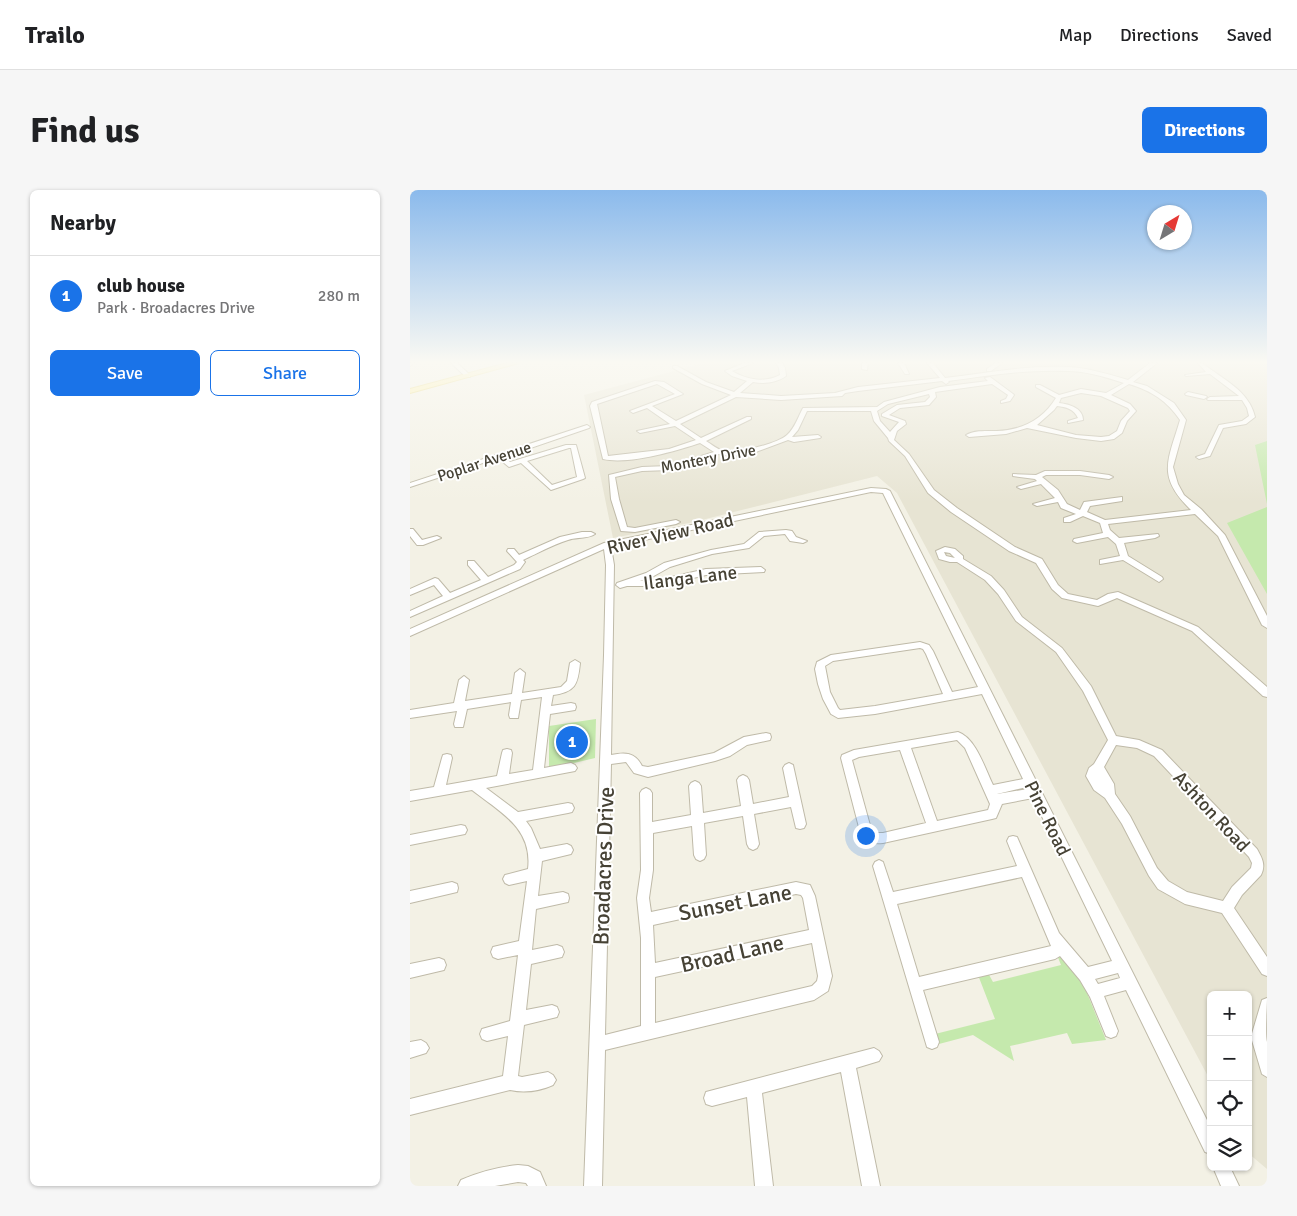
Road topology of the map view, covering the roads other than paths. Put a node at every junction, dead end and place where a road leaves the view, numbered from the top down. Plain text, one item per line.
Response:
1 (594, 409) edge
2 (638, 409) edge
3 (655, 409) edge
4 (703, 409) edge
5 (804, 409) edge
6 (828, 409) edge
7 (856, 409) edge
8 (874, 409) edge
9 (893, 409) edge
10 (1051, 409) edge
11 (1074, 409) edge
12 (1132, 409) edge
13 (1173, 409) edge
14 (1251, 409) edge
15 (633, 411) dead end
16 (749, 418) dead end
17 (1070, 422) dead end
18 (677, 423) junction
19 (1032, 426) junction
20 (587, 427) dead end
21 (972, 427) dead end
22 (640, 431) dead end
23 (980, 432) junction
24 (969, 435) dead end
25 (818, 437) dead end
26 (891, 437) junction
27 (788, 438) junction
28 (702, 440) junction
29 (719, 452) junction
30 (502, 455) junction
31 (1199, 457) dead end
32 (524, 462) junction
33 (1015, 475) dead end
34 (1109, 477) dead end
35 (1039, 479) junction
36 (410, 485) edge
37 (1021, 487) dead end
38 (885, 490) joint
39 (1060, 499) junction
40 (1119, 499) dead end
41 (1037, 504) dead end
42 (1198, 511) junction
43 (1082, 514) junction
44 (1067, 520) dead end
45 (676, 522) dead end
46 (1104, 522) junction
47 (411, 534) edge
48 (591, 534) dead end
49 (1109, 534) junction
50 (1155, 536) dead end
51 (437, 538) dead end
52 (803, 541) dead end
53 (1077, 541) dead end
54 (1118, 541) junction
55 (511, 551) dead end
56 (608, 551) junction
57 (1124, 557) junction
58 (518, 559) junction
59 (959, 560) dead end
60 (1103, 562) dead end
61 (471, 563) dead end
62 (761, 570) dead end
63 (1159, 579) dead end
64 (487, 581) junction
65 (615, 587) junction
66 (410, 592) edge
67 (449, 597) junction
68 (410, 614) edge
69 (1267, 625) edge
70 (410, 633) edge
71 (575, 663) dead end
72 (520, 673) dead end
73 (464, 680) dead end
74 (984, 690) junction
75 (548, 692) junction
76 (1267, 693) edge
77 (949, 696) junction
78 (516, 697) junction
79 (461, 706) junction
80 (570, 706) dead end
81 (547, 711) junction
82 (410, 714) edge
83 (514, 715) dead end
84 (459, 724) dead end
85 (766, 737) dead end
86 (1113, 740) junction
87 (904, 744) junction
88 (508, 753) dead end
89 (447, 758) dead end
90 (606, 760) junction
91 (571, 768) dead end
92 (789, 768) dead end
93 (538, 774) junction
94 (502, 780) junction
95 (743, 780) dead end
96 (1030, 782) junction
97 (474, 785) junction
98 (695, 786) dead end
99 (439, 790) junction
100 (646, 793) dead end
101 (1036, 793) junction
102 (992, 795) junction
103 (410, 796) edge
104 (796, 800) junction
105 (568, 808) dead end
106 (748, 810) junction
107 (518, 817) junction
108 (697, 820) junction
109 (800, 824) dead end
110 (933, 827) junction
111 (646, 829) junction
112 (461, 830) dead end
113 (410, 840) edge
114 (1013, 841) dead end
115 (753, 844) dead end
116 (568, 850) dead end
117 (700, 855) dead end
118 (536, 856) junction
119 (879, 866) dead end
120 (1025, 870) junction
121 (534, 874) junction
122 (509, 879) dead end
123 (452, 888) dead end
124 (410, 897) edge
125 (563, 898) dead end
126 (889, 899) junction
127 (530, 904) junction
128 (1226, 908) junction
129 (645, 920) junction
130 (816, 935) junction
131 (1060, 946) junction
132 (498, 952) dead end
133 (525, 952) junction
134 (557, 952) dead end
135 (439, 965) dead end
136 (1121, 965) junction
137 (1267, 969) edge
138 (410, 971) edge
139 (648, 972) junction
140 (1086, 975) junction
141 (1129, 982) junction
142 (914, 985) junction
143 (1095, 992) junction
144 (1267, 1006) edge
145 (552, 1012) dead end
146 (517, 1022) junction
147 (648, 1031) junction
148 (1111, 1031) dead end
149 (488, 1034) dead end
150 (932, 1042) dead end
151 (598, 1044) junction
152 (874, 1056) dead end
153 (847, 1062) junction
154 (1267, 1069) edge
155 (548, 1080) dead end
156 (510, 1082) junction
157 (754, 1086) junction
158 (712, 1098) dead end
159 (410, 1107) edge
160 (1207, 1138) edge
161 (1223, 1171) edge
162 (466, 1186) edge
163 (537, 1186) edge
164 (594, 1186) edge
165 (764, 1186) edge
166 (871, 1186) edge
167 (1230, 1186) edge

1 - 28 street
2 - 15 street
3 - 18 street
4 - 18 street
5 - 27 street
6 - 7 street
8 - 26 street
9 - 26 street
10 - 19 street
11 - 17 street
12 - 19 street
13 - 42 street
14 - 31 street
16 - 28 street
18 - 22 street
18 - 28 street
19 - 23 street
20 - 30 street, Poplar Avenue
21 - 23 street
23 - 24 street
25 - 27 street, Montery Drive
26 - 76 street
27 - 29 street, Montery Drive
28 - 29 street
29 - 45 street, Montery Drive
30 - 32 street
30 - 36 street, Poplar Avenue
32 - 32 street
33 - 35 street
34 - 35 street
35 - 37 street
35 - 39 street
38 - 56 street, River View Road
38 - 74 street, Pine Road
39 - 41 street
39 - 43 street
40 - 43 street
42 - 46 street
42 - 69 street
43 - 44 street
43 - 46 street
46 - 49 street
47 - 51 street
48 - 58 street
49 - 53 street
49 - 54 street
50 - 54 street
52 - 65 street, Ilanga Lane
54 - 57 street
55 - 58 street
56 - 65 street, Broadacres Drive
56 - 70 street, River View Road
57 - 60 street
57 - 63 street
58 - 64 street
59 - 86 street
61 - 64 street
62 - 65 street, Ilanga Lane
64 - 67 street
65 - 90 street, Broadacres Drive
66 - 67 street
67 - 68 street
71 - 75 street
72 - 78 street
73 - 79 street
74 - 77 street
74 - 96 street, Pine Road
75 - 78 street
75 - 81 street
77 - 77 street
78 - 79 street
78 - 83 street
79 - 82 street
79 - 84 street
80 - 81 street
81 - 93 street
85 - 90 street
86 - 128 street
86 - 128 street, Ashton Road
87 - 102 street
87 - 110 street
87 - 110 street
88 - 94 street
89 - 99 street
90 - 151 street, Broadacres Drive
91 - 93 street
92 - 104 street
93 - 94 street
94 - 97 street
95 - 106 street
96 - 101 street, Pine Road
96 - 102 street
97 - 99 street
97 - 107 street
98 - 108 street
99 - 103 street
100 - 111 street
101 - 102 street
101 - 136 street, Pine Road
102 - 110 street
104 - 106 street
104 - 109 street
105 - 107 street
106 - 108 street
106 - 115 street
107 - 118 street
108 - 111 street
108 - 117 street
111 - 129 street
112 - 113 street
114 - 120 street
116 - 118 street
118 - 121 street
119 - 126 street
120 - 126 street
120 - 131 street
121 - 122 street
121 - 127 street
123 - 124 street
125 - 127 street
126 - 142 street
127 - 133 street
128 - 137 street
129 - 130 street, Sunset Lane
129 - 139 street
130 - 139 street, Broad Lane
130 - 147 street, Sunset Lane
131 - 140 street
131 - 142 street
132 - 133 street
133 - 134 street
133 - 146 street
135 - 138 street
136 - 140 street
136 - 141 street, Pine Road
139 - 147 street
140 - 143 street
141 - 143 street
141 - 160 street, Pine Road
142 - 150 street
143 - 148 street
144 - 154 street
145 - 146 street
146 - 149 street
146 - 156 street
147 - 151 street, Sunset Lane
151 - 164 street, Broadacres Drive
152 - 153 street
153 - 157 street
153 - 166 street
155 - 156 street
156 - 159 street
157 - 158 street
157 - 165 street
161 - 167 street
162 - 163 street

